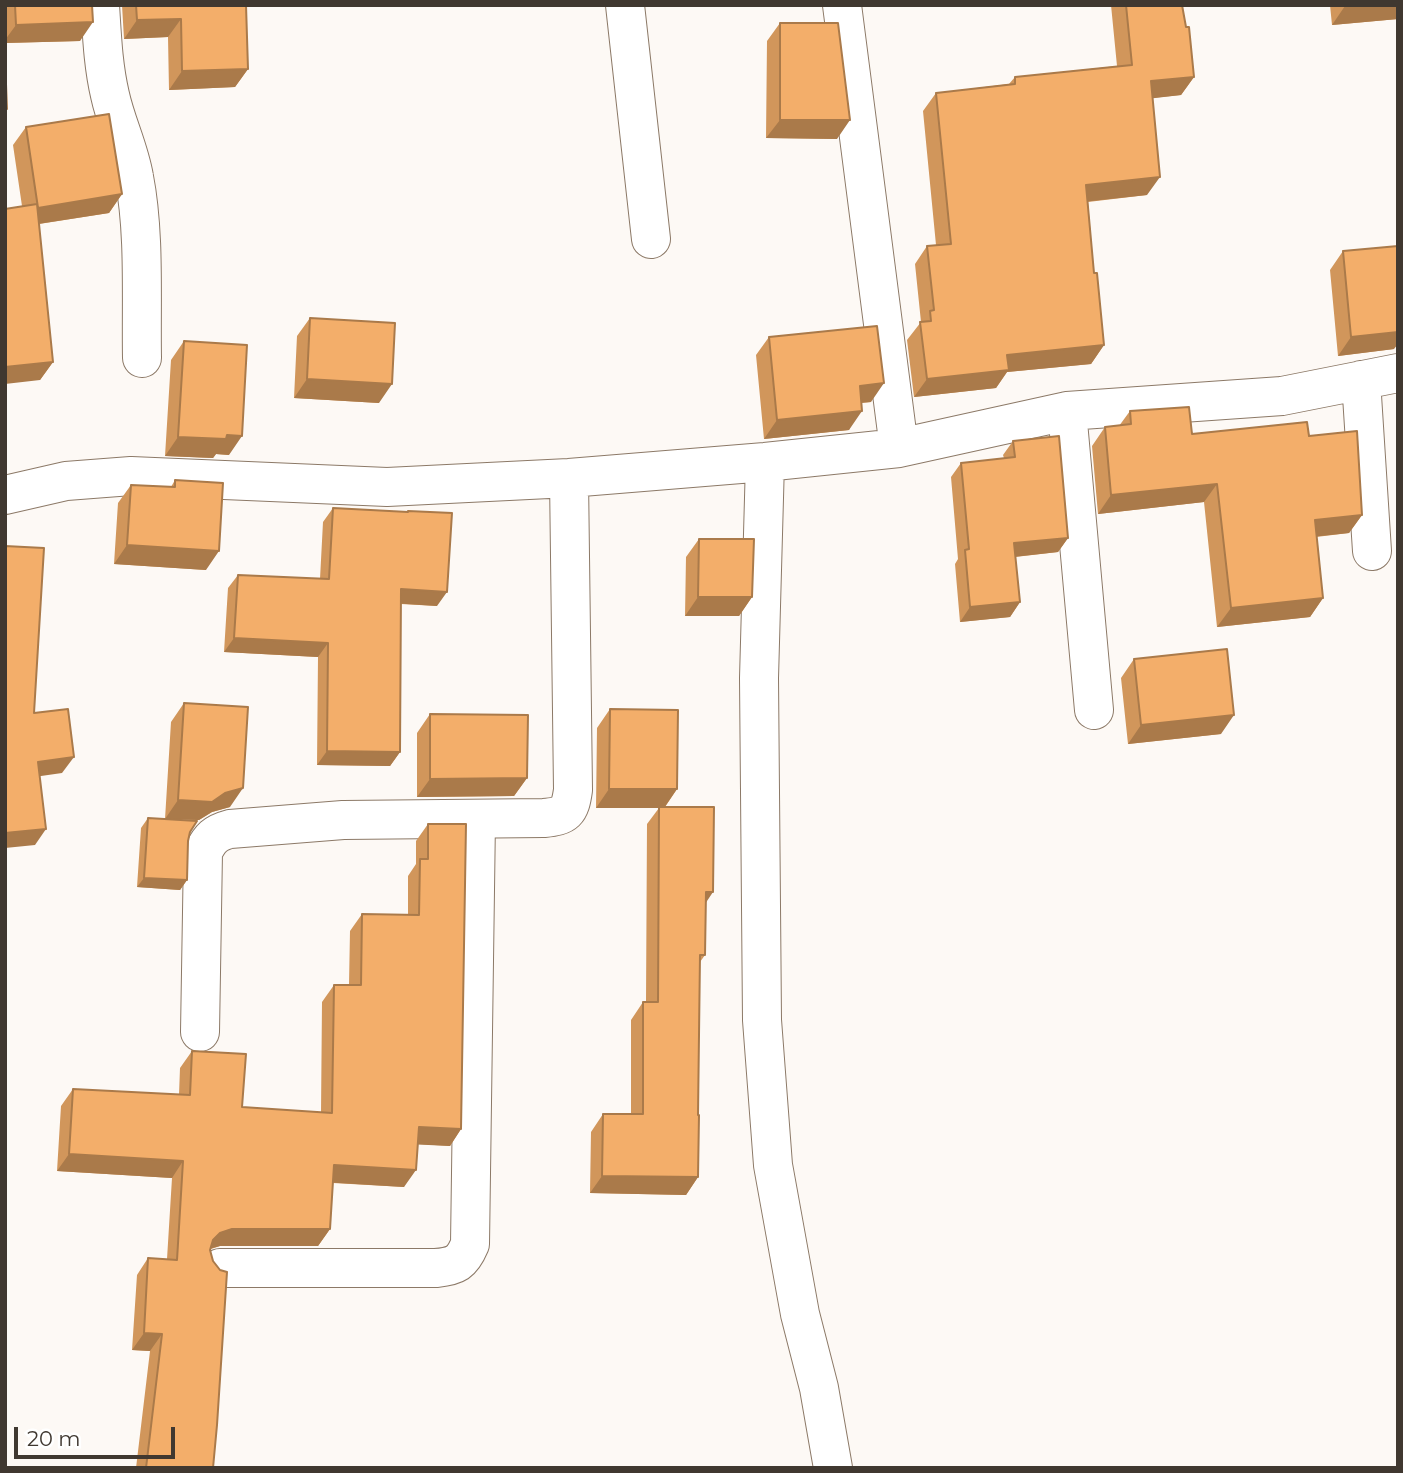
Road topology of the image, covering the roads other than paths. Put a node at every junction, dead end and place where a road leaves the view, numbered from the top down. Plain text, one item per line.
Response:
1 (100, 5) edge
2 (625, 5) edge
3 (842, 5) edge
4 (651, 239) dead end
5 (142, 358) dead end
6 (1398, 373) edge
7 (1361, 380) junction
8 (1067, 411) junction
9 (899, 448) junction
10 (765, 462) junction
11 (569, 478) junction
12 (5, 495) edge
13 (1372, 551) dead end
14 (1094, 710) dead end
15 (476, 819) junction
16 (200, 1032) dead end
17 (220, 1268) edge
18 (833, 1468) edge

1 - 5 street
2 - 4 street
3 - 9 street
6 - 7 street
7 - 8 street
7 - 13 street
8 - 9 street
8 - 14 street
9 - 10 street
10 - 11 street
10 - 18 street
11 - 12 street
11 - 15 street
15 - 16 street
15 - 17 street

